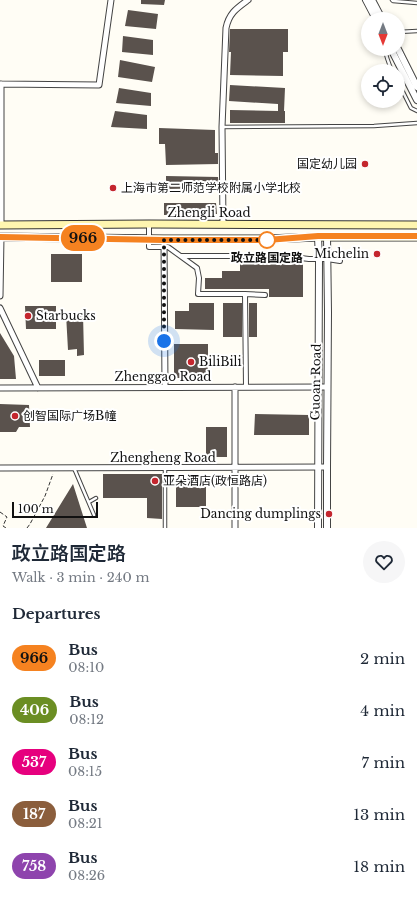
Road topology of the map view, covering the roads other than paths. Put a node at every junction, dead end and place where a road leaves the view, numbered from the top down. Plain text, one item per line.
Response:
1 (111, 0) edge
2 (248, 0) edge
3 (366, 0) edge
4 (372, 0) edge
5 (392, 0) edge
6 (417, 3) edge
7 (372, 12) edge
8 (378, 12) edge
9 (417, 31) edge
10 (405, 32) edge
11 (395, 56) edge
12 (402, 56) edge
13 (0, 84) edge
14 (417, 87) edge
15 (405, 96) edge
16 (417, 100) edge
17 (417, 111) edge
18 (417, 123) edge
19 (222, 127) junction
20 (149, 224) junction
21 (223, 224) junction
22 (0, 225) edge
23 (417, 225) edge
24 (318, 236) junction
25 (327, 236) junction
26 (417, 236) edge
27 (1, 237) edge
28 (149, 239) junction
29 (164, 240) junction
30 (164, 247) junction
31 (180, 256) junction
32 (320, 259) junction
33 (327, 259) junction
34 (340, 261) dead end
35 (245, 294) junction
36 (265, 295) dead end
37 (0, 296) edge
38 (0, 308) edge
39 (165, 387) junction
40 (235, 387) junction
41 (246, 387) junction
42 (318, 387) junction
43 (327, 387) junction
44 (0, 388) edge
45 (38, 388) junction
46 (318, 467) junction
47 (326, 467) junction
48 (0, 468) edge
49 (74, 468) junction
50 (165, 468) junction
51 (235, 468) junction
52 (96, 498) dead end
53 (89, 502) junction
54 (94, 515) dead end
55 (165, 528) edge
56 (235, 528) edge
57 (318, 528) edge
58 (328, 528) edge

1 - 13 street
2 - 19 street
3 - 7 street
4 - 8 street
5 - 6 lane
9 - 10 lane
11 - 16 street
12 - 14 street
13 - 22 street
15 - 17 lane
18 - 19 lane
19 - 21 street
20 - 21 main road, Zhengli Road
20 - 22 main road, Zhengli Road
20 - 28 street
21 - 23 main road, Zhengli Road
24 - 25 main road
24 - 29 main road
24 - 32 street, Guoan Road
25 - 26 main road
25 - 33 street, Guoan Road
27 - 28 main road
27 - 37 street
28 - 29 main road
28 - 30 street
29 - 30 street
30 - 31 street
30 - 39 street
31 - 32 street
31 - 35 street
32 - 33 street
32 - 42 street, Guoan Road
33 - 34 street
33 - 43 street, Guoan Road
35 - 36 street
35 - 41 street
38 - 45 street
39 - 40 street, Zhenggao Road
39 - 45 street, Zhenggao Road
40 - 41 street, Zhenggao Road
40 - 51 street
41 - 42 street, Zhenggao Road
42 - 43 street, Zhenggao Road
42 - 46 street, Guoan Road
43 - 47 street, Guoan Road
44 - 45 street, Zhenggao Road
46 - 47 street, Zhengheng Road
46 - 51 street, Zhengheng Road
46 - 57 street, Guoan Road
47 - 58 street, Guoan Road
48 - 49 street, Zhengheng Road
49 - 50 street, Zhengheng Road
49 - 53 lane
50 - 51 street, Zhengheng Road
50 - 55 lane
51 - 56 street
52 - 53 lane
53 - 54 lane

